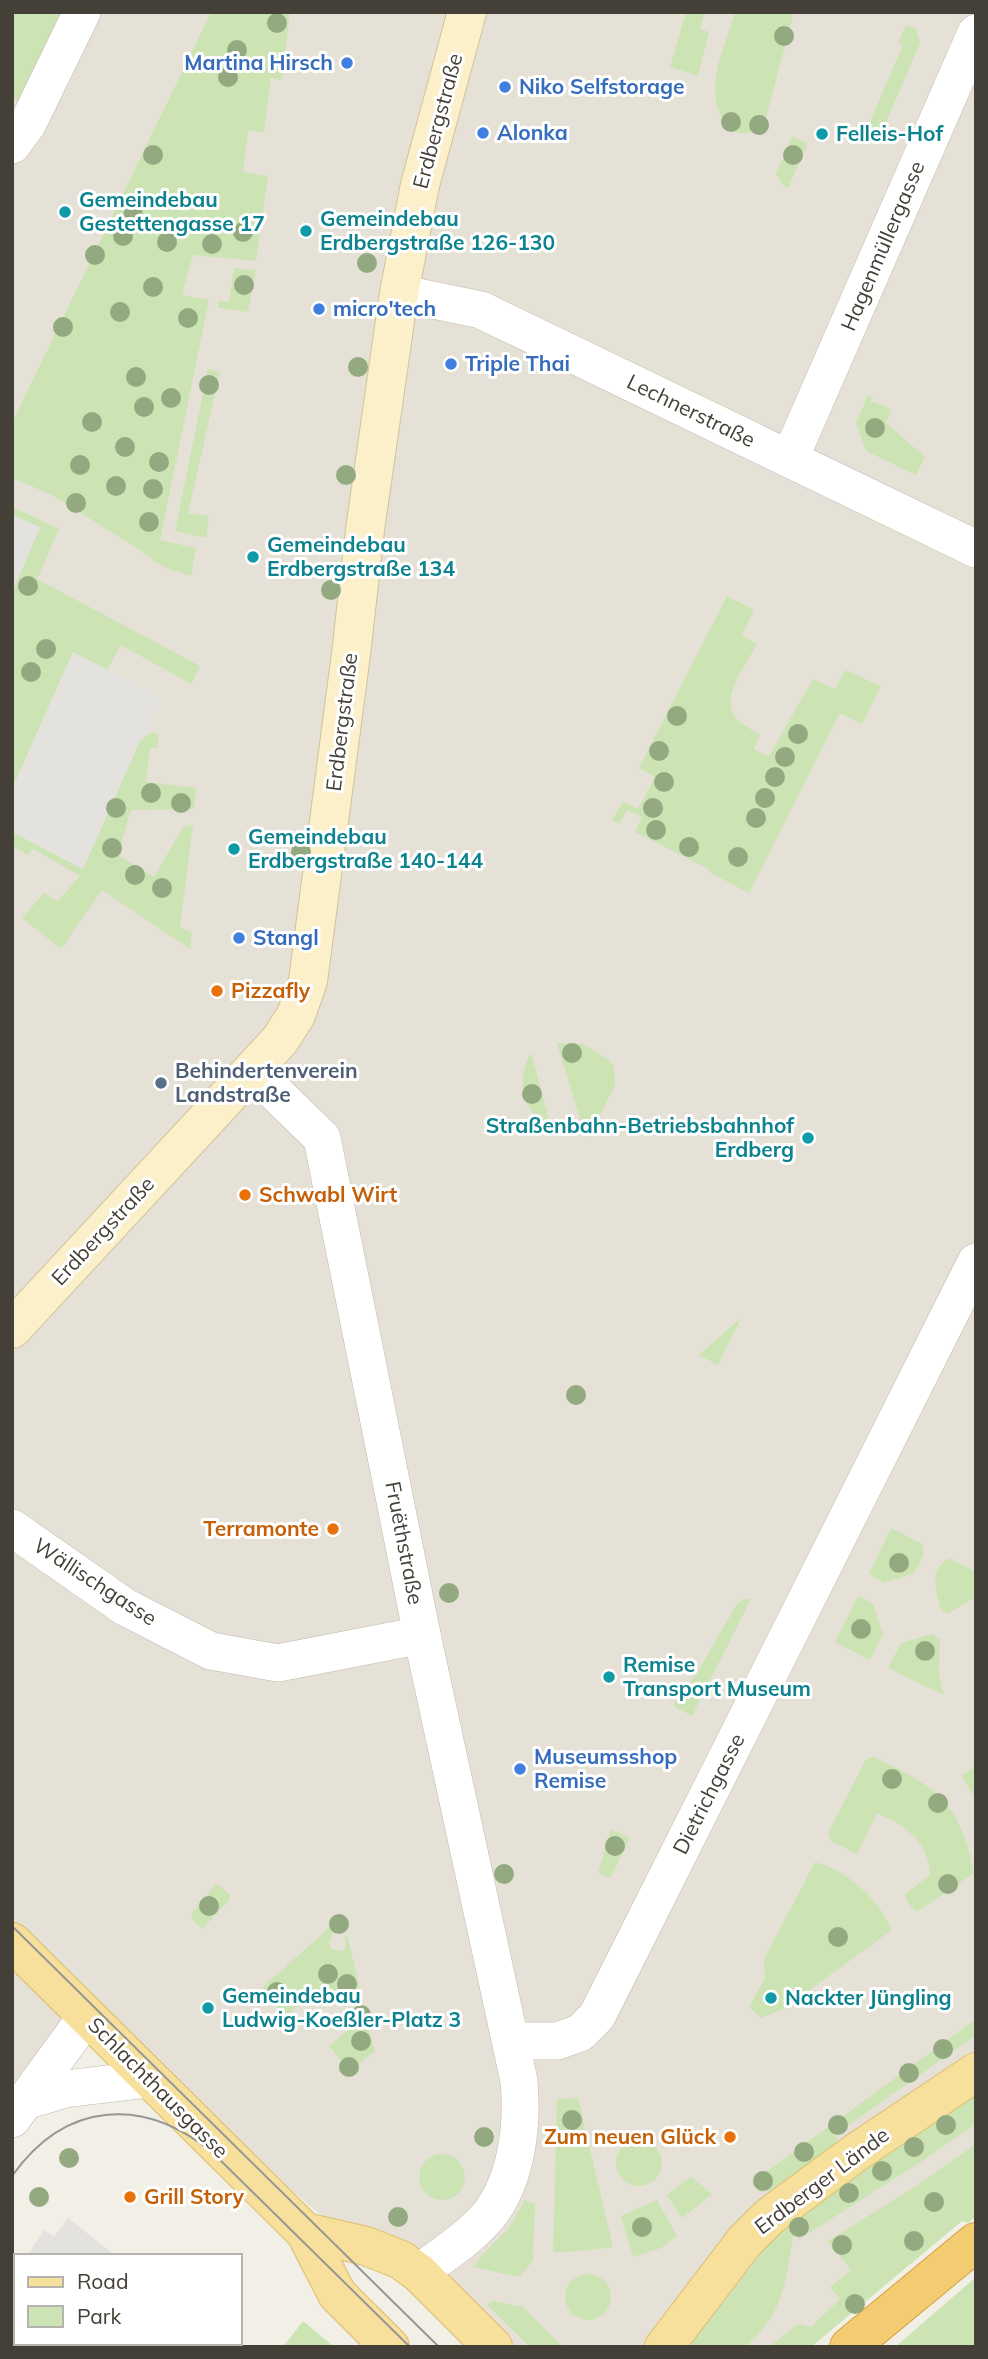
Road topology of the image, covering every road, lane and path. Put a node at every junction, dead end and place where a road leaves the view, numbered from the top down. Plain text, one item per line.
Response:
1 (82, 12) edge
2 (467, 12) edge
3 (976, 33) edge
4 (12, 145) edge
5 (399, 293) junction
6 (790, 458) junction
7 (976, 549) edge
8 (253, 1071) junction
9 (976, 1262) edge
10 (12, 1329) edge
11 (12, 1528) edge
12 (422, 1635) junction
13 (12, 1942) edge
14 (86, 2017) junction
15 (510, 2041) junction
16 (976, 2072) edge
17 (149, 2079) junction
18 (19, 2110) edge
19 (305, 2232) junction
20 (976, 2242) edge
21 (419, 2273) junction
22 (390, 2347) edge
23 (494, 2347) edge
24 (664, 2347) edge
25 (849, 2347) edge

1 - 4 street
2 - 5 street, Erdbergstraße
3 - 6 street, Hagenmüllergasse
5 - 6 street, Lechnerstraße
5 - 8 street, Erdbergstraße
6 - 7 street, Lechnerstraße
8 - 10 street, Erdbergstraße
8 - 12 street, Fruëthstraße
9 - 15 street, Dietrichgasse
11 - 12 street, Wällischgasse
12 - 15 street, Fruëthstraße
13 - 14 main road, Schlachthausgasse
14 - 17 main road, Schlachthausgasse
14 - 18 street
15 - 21 street, Fruëthstraße
16 - 24 main road, Erdberger Lände
17 - 18 street
17 - 19 main road, Schlachthausgasse
19 - 21 main road
19 - 22 main road, Schlachthausgasse
20 - 25 highway
21 - 23 main road

